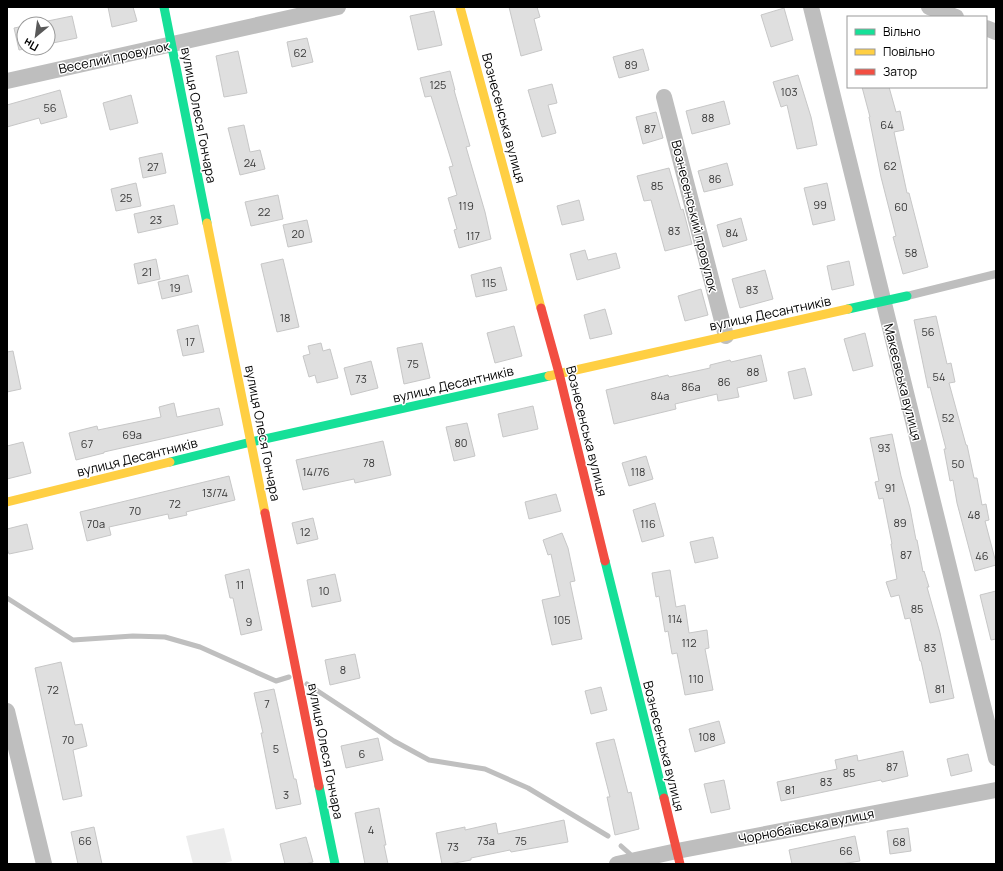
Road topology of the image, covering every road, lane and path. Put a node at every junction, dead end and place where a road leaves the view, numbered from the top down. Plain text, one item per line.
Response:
1 (164, 7) edge
2 (338, 7) edge
3 (460, 7) edge
4 (811, 7) edge
5 (929, 7) edge
6 (953, 16) edge
7 (172, 44) junction
8 (7, 81) edge
9 (664, 97) dead end
10 (996, 274) edge
11 (907, 296) joint
12 (883, 302) junction
13 (726, 336) junction
14 (559, 373) junction
15 (251, 442) junction
16 (7, 502) edge
17 (7, 713) edge
18 (996, 758) edge
19 (996, 790) edge
20 (679, 857) edge
21 (44, 864) edge
22 (335, 864) edge
23 (617, 864) edge

1 - 7 street, вулиця Олеся Гончара
2 - 7 street, Веселий провулок
3 - 14 street, Вознесенська вулиця
4 - 12 street, Макеєвська вулиця
5 - 6 street
7 - 8 street, Веселий провулок
7 - 15 street, вулиця Олеся Гончара
9 - 13 street, Вознесенський провулок
10 - 11 lane
11 - 12 street, вулиця Десантників
12 - 13 street, вулиця Десантників
12 - 18 street, Макеєвська вулиця
13 - 14 street, вулиця Десантників
14 - 15 street, вулиця Десантників
14 - 20 street, Вознесенська вулиця
15 - 16 street, вулиця Десантників
15 - 22 street, вулиця Олеся Гончара
17 - 21 street
19 - 20 street, Чорнобаївська вулиця
20 - 23 street, Чорнобаївська вулиця

